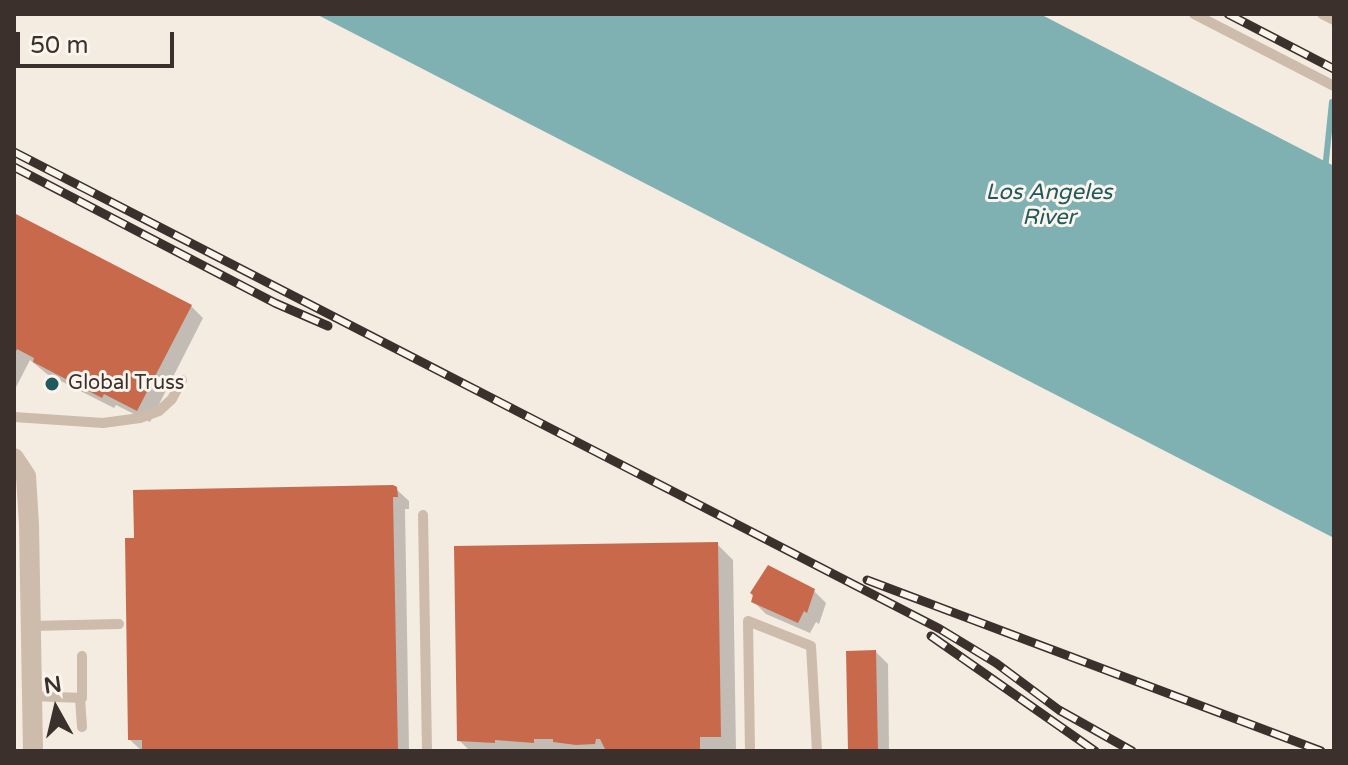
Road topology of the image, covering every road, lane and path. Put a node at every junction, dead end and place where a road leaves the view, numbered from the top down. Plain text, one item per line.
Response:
1 (1194, 14) edge
2 (1322, 14) edge
3 (1334, 20) edge
4 (1334, 86) edge
5 (182, 380) dead end
6 (14, 417) edge
7 (14, 458) edge
8 (423, 515) dead end
9 (119, 624) dead end
10 (31, 626) junction
11 (82, 656) dead end
12 (32, 696) junction
13 (80, 698) junction
14 (82, 727) dead end
15 (33, 751) edge
16 (427, 751) edge
17 (750, 751) edge
18 (817, 751) edge

1 - 4 lane
2 - 3 lane
5 - 6 lane
7 - 10 street
8 - 16 lane
9 - 10 lane
10 - 12 street
11 - 13 lane
12 - 13 lane
12 - 15 street
13 - 14 lane
17 - 18 lane

